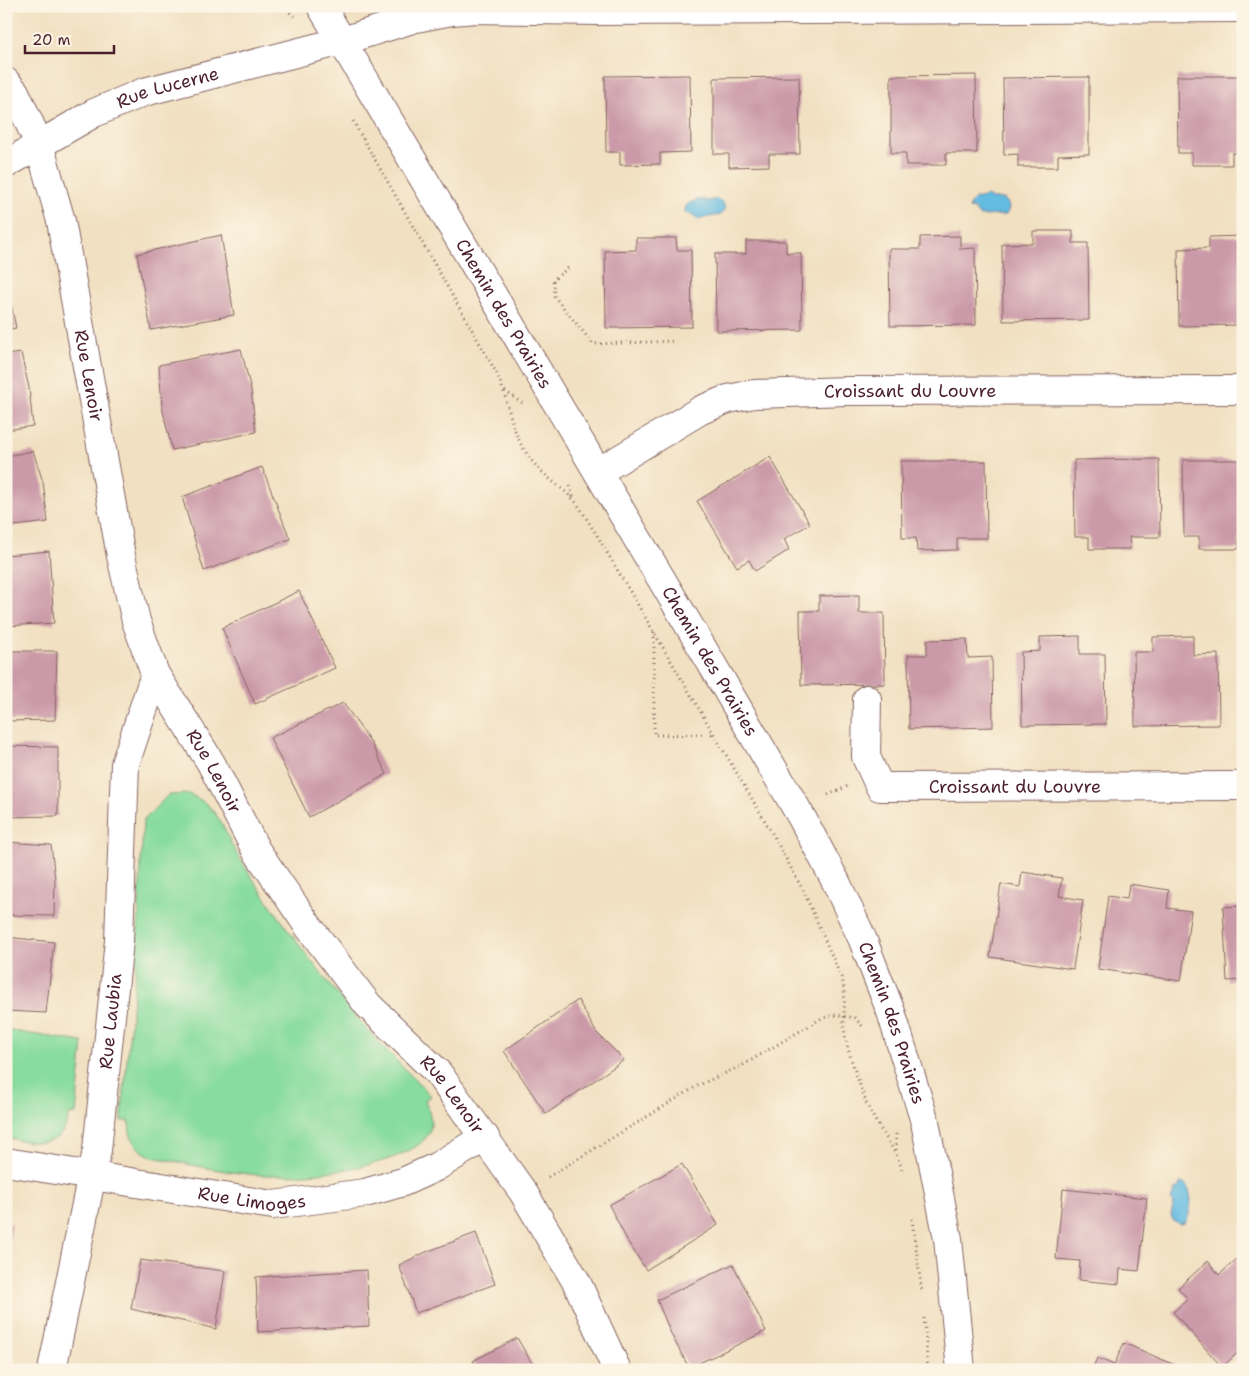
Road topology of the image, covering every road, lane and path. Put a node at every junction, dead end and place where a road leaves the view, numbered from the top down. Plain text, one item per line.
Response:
1 (282, 6) edge
2 (322, 6) edge
3 (1243, 8) edge
4 (295, 16) dead end
5 (342, 41) junction
6 (6, 82) edge
7 (349, 114) dead end
8 (39, 144) junction
9 (6, 164) edge
10 (568, 268) dead end
11 (676, 341) dead end
12 (1243, 390) edge
13 (505, 391) junction
14 (523, 404) dead end
15 (598, 472) junction
16 (654, 631) junction
17 (155, 674) junction
18 (867, 699) dead end
19 (714, 734) junction
20 (1243, 786) edge
21 (844, 1016) junction
22 (867, 1035) dead end
23 (485, 1137) junction
24 (6, 1162) edge
25 (93, 1176) junction
26 (541, 1181) dead end
27 (905, 1181) dead end
28 (911, 1210) dead end
29 (922, 1296) dead end
30 (924, 1315) dead end
31 (52, 1370) edge
32 (618, 1370) edge
33 (928, 1370) edge
34 (961, 1370) edge

1 - 4 path
2 - 5 street, Chemin des Prairies
3 - 5 street, Rue Lucerne
5 - 8 street, Rue Lucerne
5 - 15 street, Chemin des Prairies
6 - 8 street, Rue Lenoir
7 - 13 path, Chemin des Prairies
8 - 9 street, Rue Lucerne
8 - 17 street, Rue Lenoir
10 - 11 path
12 - 15 street, Croissant du Louvre
13 - 14 path, Chemin des Prairies
13 - 16 path, Chemin des Prairies
15 - 34 street, Chemin des Prairies
16 - 19 path, Chemin des Prairies
16 - 19 path
17 - 23 street, Rue Lenoir
17 - 25 street, Rue Laubia
18 - 20 street, Croissant du Louvre
19 - 21 path, Chemin des Prairies
21 - 22 path, Chemin des Prairies
21 - 26 path
21 - 27 path, Chemin des Prairies
23 - 25 street, Rue Limoges
23 - 32 street, Rue Lenoir
24 - 25 street, Rue Limoges
25 - 31 street, Rue Laubia
28 - 29 path
30 - 33 path

